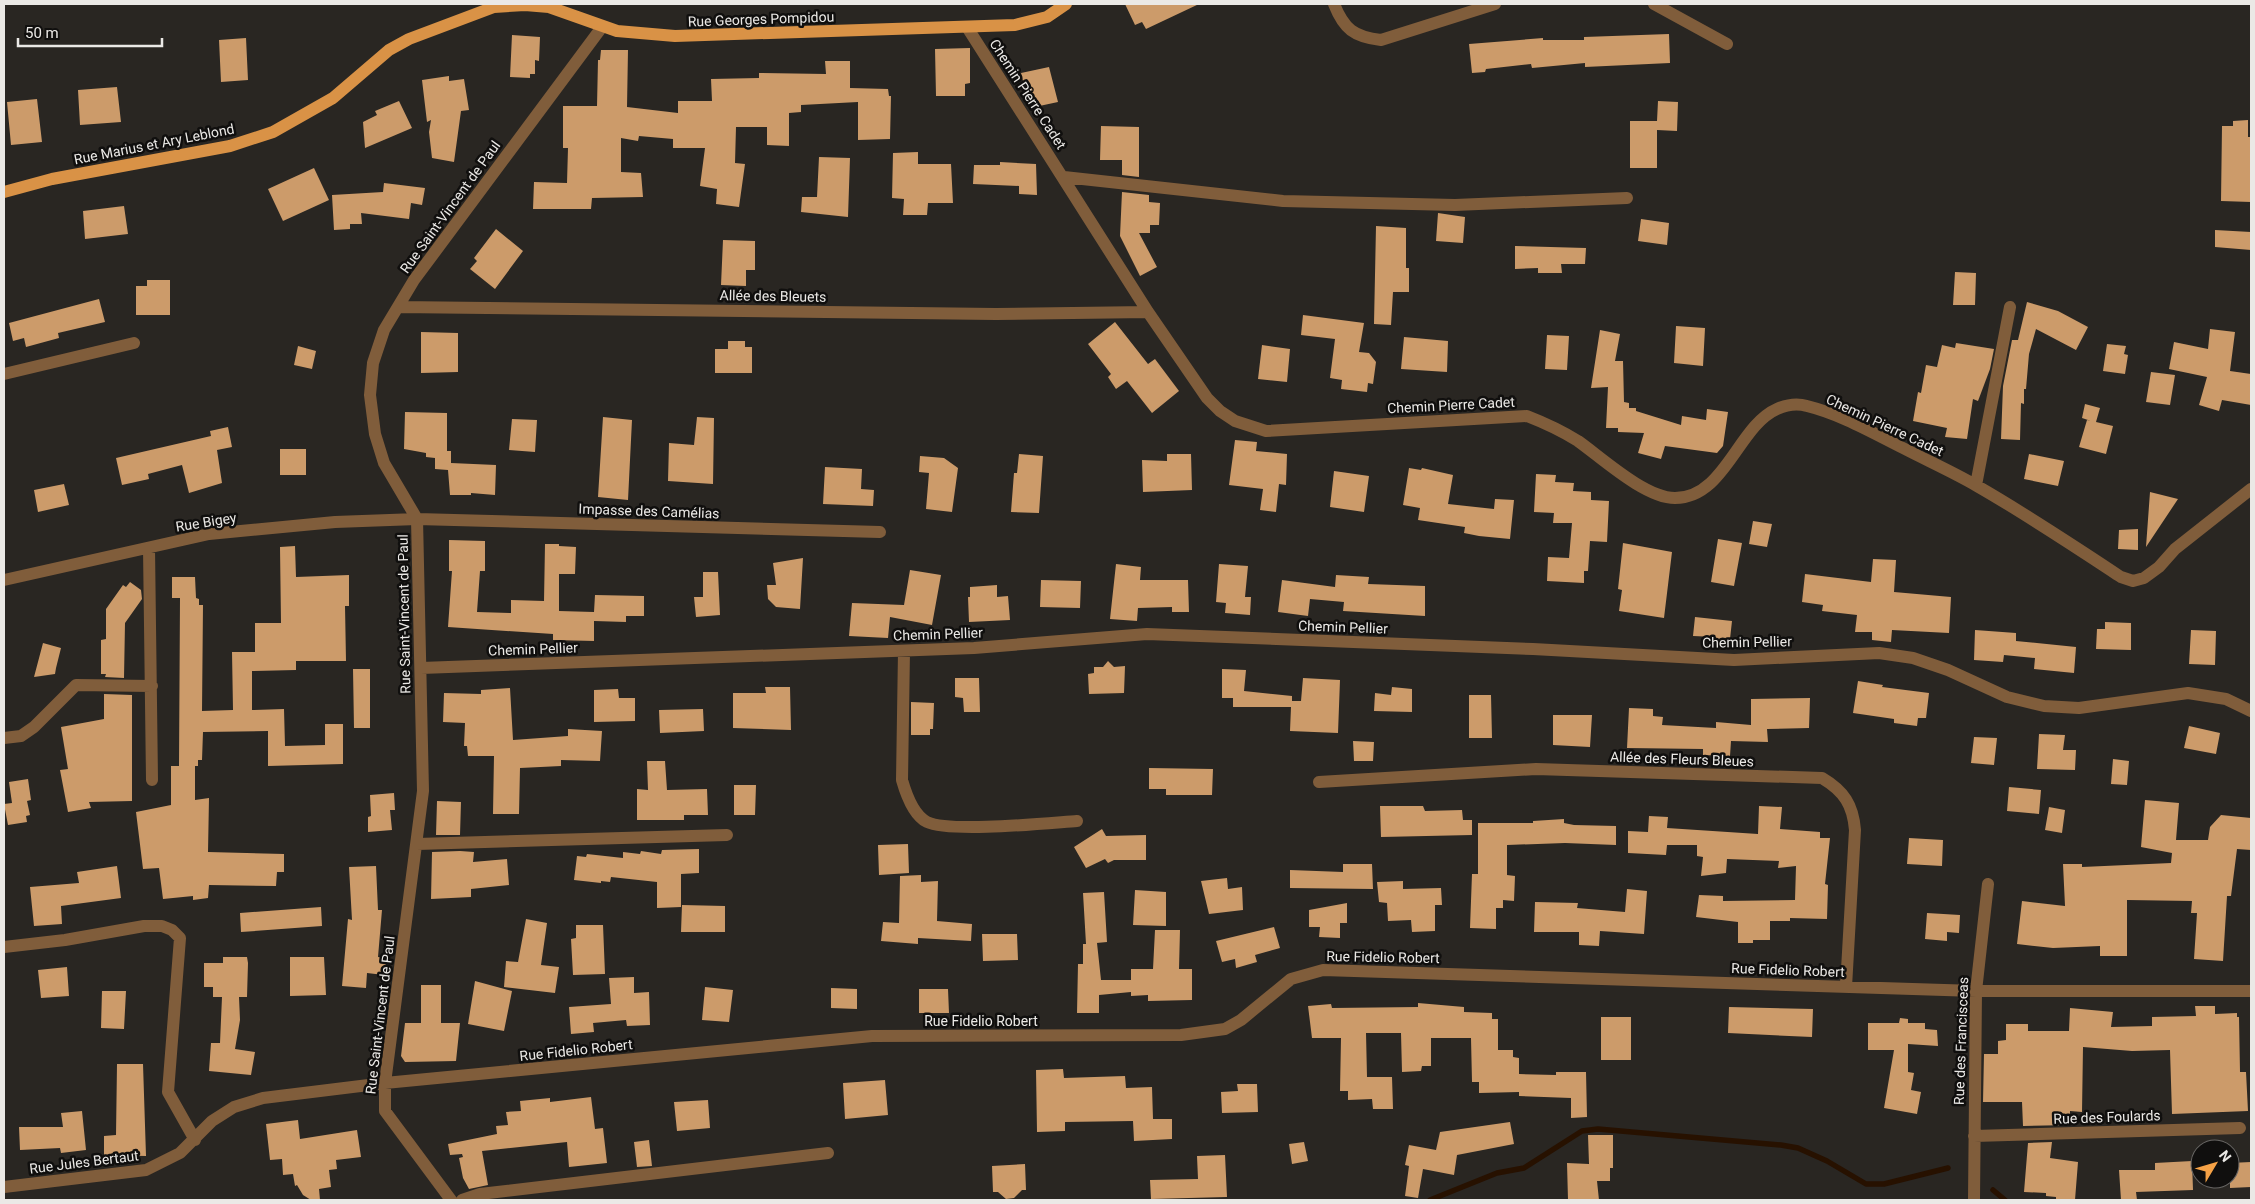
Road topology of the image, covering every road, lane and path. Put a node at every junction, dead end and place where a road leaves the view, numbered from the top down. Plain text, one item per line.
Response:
1 (1066, 4) edge
2 (1334, 4) edge
3 (1495, 4) edge
4 (1654, 4) edge
5 (602, 27) junction
6 (967, 28) junction
7 (1727, 44) dead end
8 (1064, 177) junction
9 (4, 192) edge
10 (1627, 198) dead end
11 (2010, 306) dead end
12 (398, 307) junction
13 (1148, 312) junction
14 (134, 343) dead end
15 (4, 374) edge
16 (1976, 485) junction
17 (2251, 489) edge
18 (417, 519) junction
19 (880, 532) dead end
20 (149, 548) junction
21 (4, 580) edge
22 (904, 651) junction
23 (420, 668) junction
24 (152, 686) junction
25 (2251, 711) edge
26 (4, 738) edge
27 (152, 780) dead end
28 (1319, 782) dead end
29 (1077, 821) dead end
30 (726, 835) dead end
31 (417, 844) junction
32 (1988, 884) dead end
33 (4, 946) edge
34 (1846, 987) junction
35 (1976, 991) junction
36 (2251, 991) edge
37 (385, 1083) junction
38 (2240, 1128) dead end
39 (1974, 1136) junction
40 (195, 1140) junction
41 (828, 1153) dead end
42 (4, 1187) edge
43 (451, 1200) edge
44 (462, 1200) edge
45 (1974, 1200) edge

1 - 6 main road, Rue Georges Pompidou
2 - 3 street
4 - 7 street
5 - 6 main road, Rue Georges Pompidou
5 - 9 main road, Rue Marius et Ary Leblond
5 - 12 street, Rue Saint-Vincent de Paul
6 - 8 street, Chemin Pierre Cadet
8 - 10 street
8 - 13 street, Chemin Pierre Cadet
11 - 16 street
12 - 13 street, Allée des Bleuets
12 - 18 street, Rue Saint-Vincent de Paul
13 - 16 street, Chemin Pierre Cadet
14 - 15 street
16 - 17 street, Chemin Pierre Cadet
18 - 19 street, Impasse des Camélias
18 - 20 street, Rue Bigey
18 - 23 street, Rue Saint-Vincent de Paul
20 - 21 street, Rue Bigey
20 - 24 street
22 - 23 street, Chemin Pellier
22 - 25 street, Chemin Pellier
22 - 29 street
23 - 31 street, Rue Saint-Vincent de Paul
24 - 26 street
24 - 27 street
28 - 34 street, Allée des Fleurs Bleues
30 - 31 street
31 - 37 street, Rue Saint-Vincent de Paul
32 - 35 street, Rue des Francisceas
33 - 40 street
34 - 35 street, Rue Fidelio Robert
34 - 37 street, Rue Fidelio Robert
35 - 36 street, Rue Fidelio Robert
35 - 39 street, Rue des Francisceas
37 - 40 street, Rue Jules Bertaut
37 - 43 street, Rue Saint-Vincent de Paul
38 - 39 street, Rue des Foulards
39 - 45 street, Rue des Francisceas
40 - 42 street, Rue Jules Bertaut
41 - 44 street

